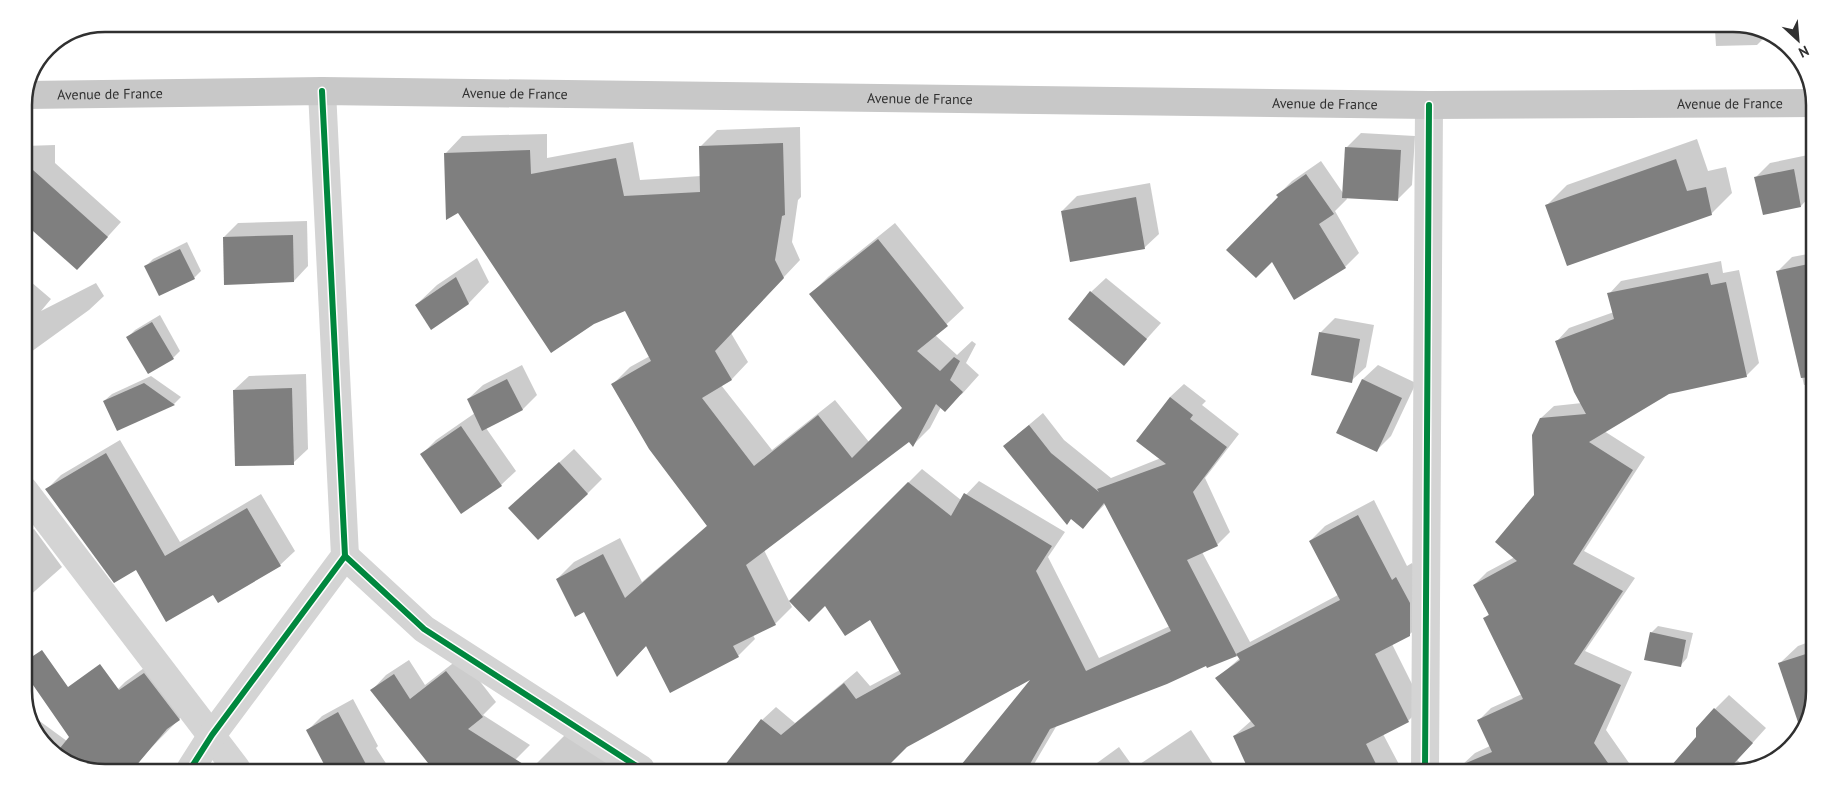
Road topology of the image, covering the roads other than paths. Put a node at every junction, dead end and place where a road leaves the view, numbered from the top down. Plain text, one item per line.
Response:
1 (322, 91) junction
2 (34, 95) edge
3 (1805, 103) edge
4 (1429, 106) junction
5 (33, 502) edge
6 (345, 556) junction
7 (212, 735) junction
8 (194, 764) edge
9 (233, 764) edge
10 (633, 764) edge
11 (1425, 764) edge

1 - 2 main road, Avenue de France
1 - 4 main road, Avenue de France
1 - 6 street
3 - 4 main road, Avenue de France
4 - 11 street
5 - 7 street
6 - 7 street
6 - 10 street
7 - 8 street
7 - 9 street

